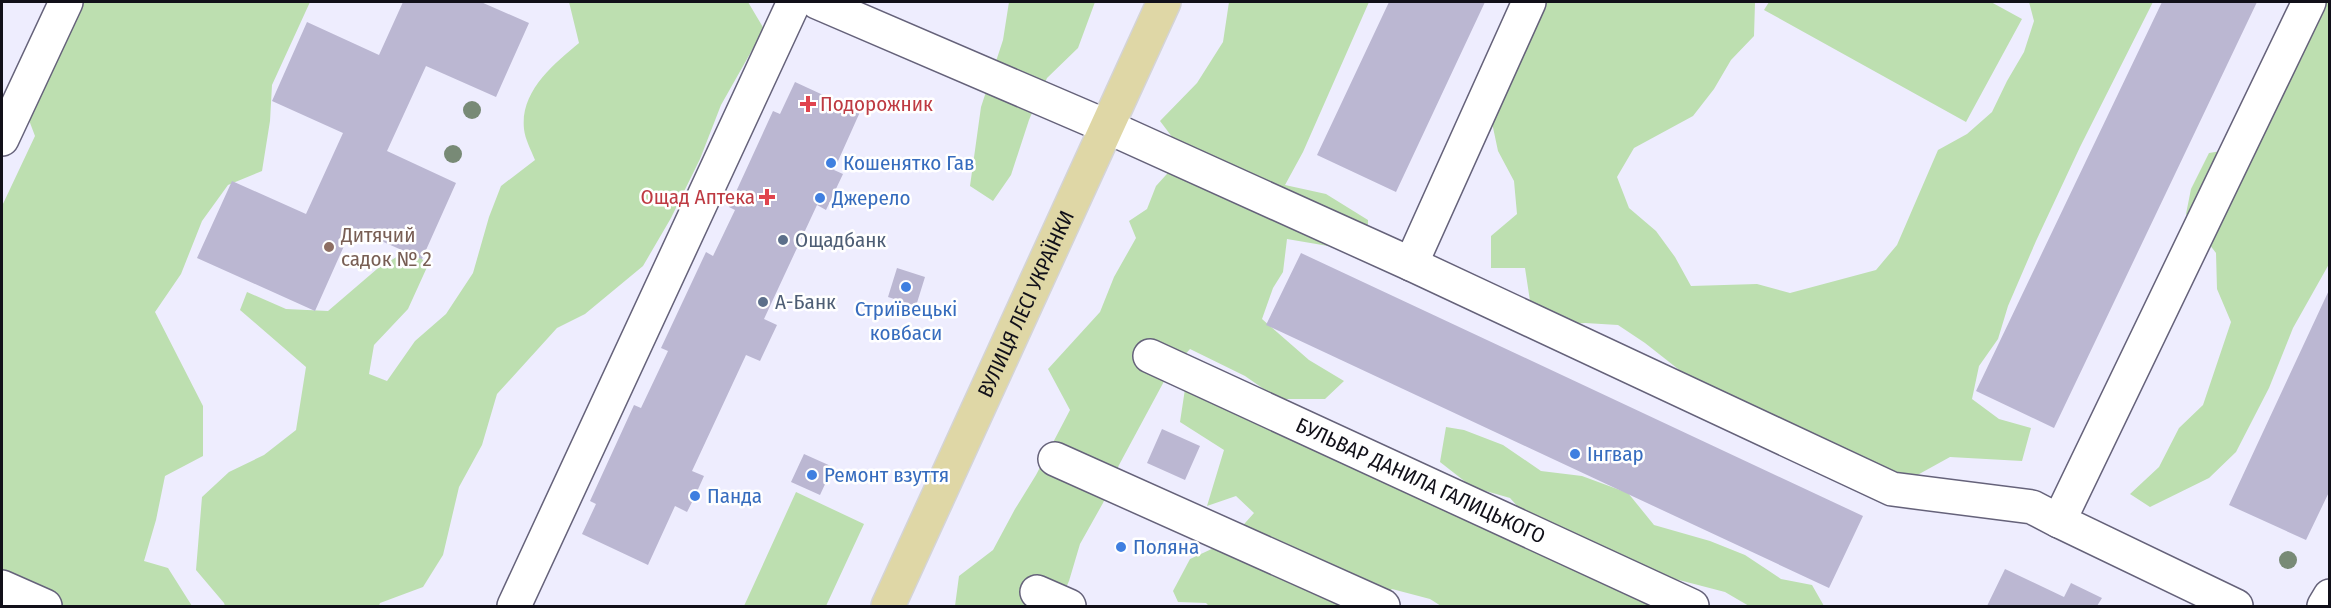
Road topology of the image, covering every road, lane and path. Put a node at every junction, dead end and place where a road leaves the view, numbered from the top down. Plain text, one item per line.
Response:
1 (66, 2) edge
2 (794, 2) edge
3 (817, 2) edge
4 (1164, 2) edge
5 (1529, 2) edge
6 (2309, 2) edge
7 (1108, 127) junction
8 (2, 139) edge
9 (1411, 264) junction
10 (1150, 356) dead end
11 (1055, 459) dead end
12 (2059, 521) junction
13 (2, 586) edge
14 (1037, 592) dead end
15 (2330, 596) edge
16 (517, 605) edge
17 (45, 606) edge
18 (888, 606) edge
19 (1069, 606) edge
20 (1383, 606) edge
21 (1692, 606) edge
22 (2236, 606) edge
23 (2324, 606) edge

1 - 8 street
2 - 16 street
3 - 7 street
4 - 7 main road, ВУЛИЦЯ ЛЕСІ УКРАЇНКИ
5 - 9 street
6 - 12 street
7 - 9 street
7 - 18 main road, ВУЛИЦЯ ЛЕСІ УКРАЇНКИ
9 - 12 street
10 - 21 street, БУЛЬВАР ДАНИЛА ГАЛИЦЬКОГО
11 - 20 street
12 - 22 street
13 - 17 street
14 - 19 street
15 - 23 street

